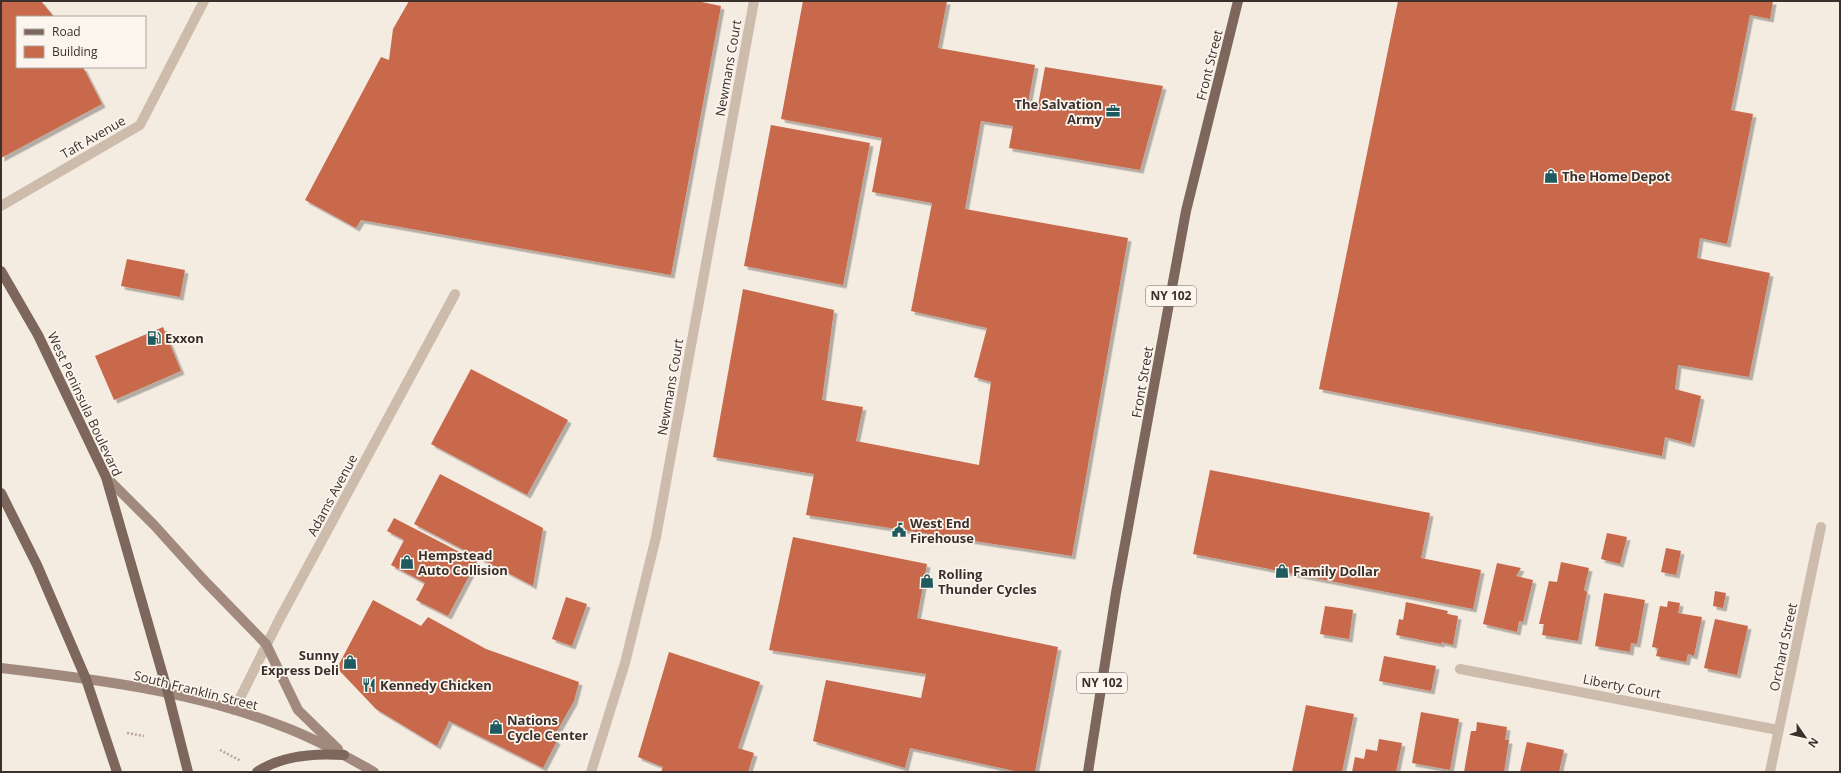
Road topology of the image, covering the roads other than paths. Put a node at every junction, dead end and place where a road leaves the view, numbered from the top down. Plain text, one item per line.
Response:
1 (204, 1) edge
2 (754, 1) edge
3 (1238, 1) edge
4 (1, 206) edge
5 (1, 271) edge
6 (456, 294) dead end
7 (106, 476) junction
8 (1, 494) edge
9 (1821, 527) dead end
10 (266, 644) junction
11 (1, 668) edge
12 (1460, 669) dead end
13 (86, 679) junction
14 (168, 694) junction
15 (234, 710) junction
16 (1778, 730) junction
17 (344, 755) junction
18 (117, 772) edge
19 (188, 772) edge
20 (257, 772) edge
21 (374, 772) edge
22 (591, 772) edge
23 (1088, 772) edge
24 (1770, 772) edge

1 - 4 street, Taft Avenue
2 - 22 street, Newmans Court
3 - 23 main road, Front Street / NY 102
5 - 7 main road, West Peninsula Boulevard
6 - 10 street, Adams Avenue
7 - 10 main road
7 - 14 main road, West Peninsula Boulevard
8 - 13 main road
9 - 16 street, Orchard Street
10 - 15 street, Adams Avenue
10 - 17 main road
11 - 13 main road, South Franklin Street
12 - 16 street, Liberty Court
13 - 14 main road, South Franklin Street
13 - 18 main road
14 - 15 main road, South Franklin Street
14 - 19 main road, West Peninsula Boulevard
15 - 17 main road, South Franklin Street
16 - 24 street, Orchard Street
17 - 20 main road
17 - 21 main road, South Franklin Street

